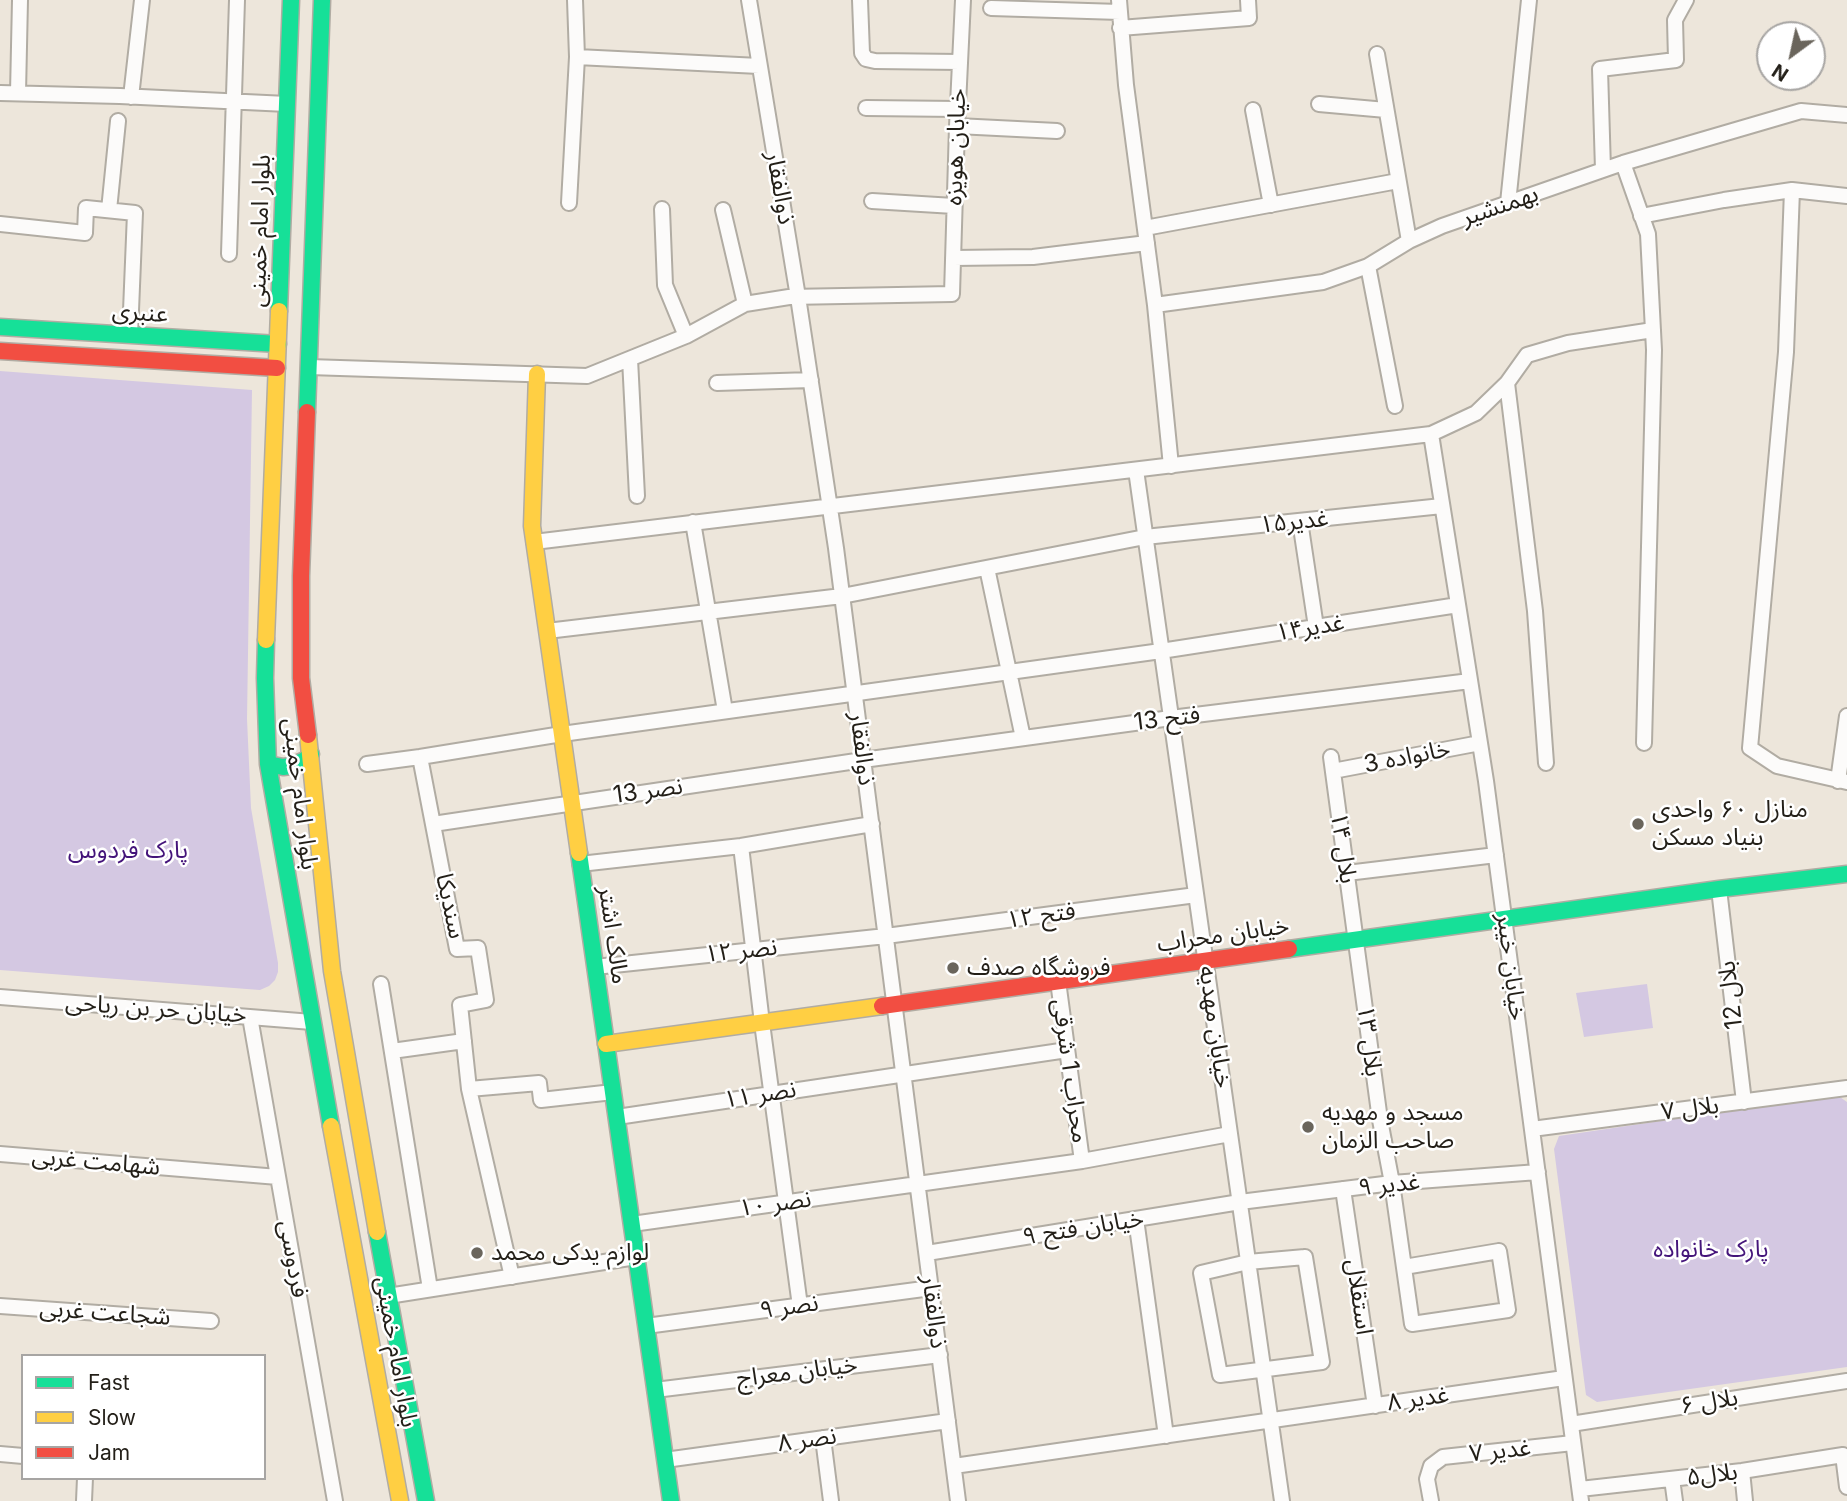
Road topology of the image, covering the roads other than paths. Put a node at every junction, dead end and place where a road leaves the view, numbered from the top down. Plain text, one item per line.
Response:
1 (20, 0) edge
2 (142, 0) edge
3 (237, 0) edge
4 (291, 0) edge
5 (322, 0) edge
6 (575, 0) edge
7 (750, 0) edge
8 (860, 0) edge
9 (963, 0) edge
10 (1248, 0) edge
11 (1529, 0) edge
12 (1685, 0) edge
13 (1119, 6) edge
14 (991, 8) dead end
15 (1120, 28) junction
16 (1377, 54) dead end
17 (577, 57) junction
18 (960, 62) junction
19 (759, 66) junction
20 (0, 93) edge
21 (18, 93) junction
22 (131, 97) junction
23 (235, 102) junction
24 (287, 104) junction
25 (1319, 104) dead end
26 (866, 108) dead end
27 (958, 109) junction
28 (1253, 110) dead end
29 (1386, 110) junction
30 (1847, 115) edge
31 (118, 121) dead end
32 (957, 126) junction
33 (1057, 131) dead end
34 (1623, 163) junction
35 (1603, 170) junction
36 (1398, 181) junction
37 (1792, 190) junction
38 (1847, 196) edge
39 (872, 201) dead end
40 (569, 203) dead end
41 (1508, 203) junction
42 (1271, 205) junction
43 (954, 206) junction
44 (662, 209) dead end
45 (109, 210) junction
46 (723, 210) dead end
47 (1642, 216) junction
48 (0, 224) edge
49 (1146, 236) junction
50 (1409, 241) junction
51 (229, 254) dead end
52 (953, 258) junction
53 (1368, 266) junction
54 (798, 297) junction
55 (745, 304) junction
56 (1155, 305) junction
57 (0, 327) edge
58 (1653, 330) junction
59 (130, 335) junction
60 (686, 336) junction
61 (278, 344) junction
62 (0, 351) edge
63 (630, 359) junction
64 (309, 367) junction
65 (277, 368) junction
66 (537, 374) junction
67 (811, 380) junction
68 (717, 383) dead end
69 (1507, 383) junction
70 (1395, 407) dead end
71 (1431, 434) junction
72 (1171, 466) junction
73 (1136, 470) junction
74 (637, 496) dead end
75 (830, 506) junction
76 (1442, 506) junction
77 (1300, 521) junction
78 (693, 522) junction
79 (1145, 537) junction
80 (534, 542) junction
81 (987, 568) junction
82 (842, 596) junction
83 (1458, 604) junction
84 (708, 612) junction
85 (1316, 627) junction
86 (547, 631) junction
87 (1161, 651) junction
88 (1009, 671) junction
89 (1470, 681) junction
90 (855, 693) junction
91 (725, 711) junction
92 (1847, 716) edge
93 (1171, 718) junction
94 (562, 734) junction
95 (1023, 738) junction
96 (1480, 743) junction
97 (1644, 743) dead end
98 (311, 754) junction
99 (420, 757) junction
100 (863, 760) junction
101 (1546, 763) dead end
102 (268, 764) junction
103 (367, 764) dead end
104 (1332, 764) joint
105 (1842, 781) edge
106 (287, 801) junction
107 (571, 803) junction
108 (316, 804) junction
109 (433, 824) junction
110 (872, 824) junction
111 (741, 846) junction
112 (1496, 855) junction
113 (580, 864) junction
114 (1347, 873) junction
115 (1847, 874) edge
116 (1719, 889) junction
117 (1196, 895) junction
118 (1505, 919) junction
119 (886, 936) junction
120 (1356, 940) junction
121 (753, 950) junction
122 (1205, 961) junction
123 (595, 967) junction
124 (1058, 981) junction
125 (381, 984) dead end
126 (0, 997) edge
127 (895, 1004) junction
128 (250, 1017) junction
129 (312, 1022) junction
130 (762, 1023) junction
131 (464, 1041) junction
132 (606, 1044) junction
133 (1067, 1050) junction
134 (391, 1051) junction
135 (904, 1073) junction
136 (1847, 1088) edge
137 (469, 1089) junction
138 (613, 1092) junction
139 (771, 1093) junction
140 (1744, 1102) junction
141 (617, 1117) junction
142 (1532, 1129) junction
143 (1230, 1134) junction
144 (0, 1154) edge
145 (1082, 1161) junction
146 (1538, 1172) junction
147 (278, 1177) junction
148 (918, 1184) junction
149 (1392, 1184) junction
150 (1343, 1189) junction
151 (786, 1202) junction
152 (1240, 1202) junction
153 (1136, 1219) junction
154 (632, 1224) junction
155 (927, 1253) junction
156 (636, 1257) junction
157 (1248, 1262) junction
158 (1404, 1266) junction
159 (512, 1277) junction
160 (931, 1288) junction
161 (430, 1289) junction
162 (388, 1296) junction
163 (0, 1306) edge
164 (800, 1306) junction
165 (211, 1321) dead end
166 (646, 1326) junction
167 (940, 1355) junction
168 (1264, 1369) junction
169 (1564, 1378) junction
170 (1847, 1381) edge
171 (655, 1390) junction
172 (1375, 1406) junction
173 (948, 1421) junction
174 (1271, 1421) junction
175 (1571, 1424) junction
176 (1166, 1436) junction
177 (823, 1438) junction
178 (1573, 1443) junction
179 (0, 1454) edge
180 (21, 1456) edge
181 (665, 1460) junction
182 (954, 1466) junction
183 (1742, 1471) junction
184 (1672, 1479) junction
185 (85, 1480) edge
186 (1847, 1487) edge
187 (1580, 1495) edge
188 (84, 1501) edge
189 (335, 1501) edge
190 (400, 1501) edge
191 (426, 1501) edge
192 (671, 1501) edge
193 (831, 1501) edge
194 (958, 1501) edge
195 (1282, 1501) edge
196 (1432, 1501) edge
197 (1675, 1501) edge
198 (1745, 1501) edge

1 - 21 street
2 - 22 street
3 - 23 street
4 - 24 main road, بلوار امام خمینی
5 - 64 main road, بلوار امام خمینی
6 - 17 street
7 - 19 street, ذوالفقار
8 - 18 street
9 - 18 street, خیابان هویزه
10 - 15 street
11 - 41 street
12 - 35 street
13 - 14 street
13 - 15 street
15 - 49 street
16 - 29 street
17 - 19 street
17 - 40 street
18 - 27 street, خیابان هویزه
19 - 54 street, ذوالفقار
20 - 21 street
21 - 22 street
22 - 23 street
23 - 24 street
23 - 51 street
24 - 61 main road, بلوار امام خمینی
25 - 29 street
26 - 27 street
27 - 32 street, خیابان هویزه
28 - 42 street
29 - 36 street
30 - 34 street, بهمنشیر
31 - 45 street
32 - 33 street
32 - 43 street, خیابان هویزه
34 - 35 street, بهمنشیر
34 - 47 street
35 - 41 street, بهمنشیر
36 - 42 street
36 - 50 street
37 - 38 street
37 - 47 street
37 - 105 street
39 - 43 street
41 - 50 street, بهمنشیر
42 - 49 street
43 - 52 street, خیابان هویزه
44 - 60 street
45 - 48 street
45 - 59 street
46 - 55 street
47 - 58 street
49 - 52 street
49 - 56 street
50 - 53 street, بهمنشیر
52 - 54 street, خیابان هویزه
53 - 56 street, بهمنشیر
53 - 70 street
54 - 55 street
54 - 67 street, ذوالفقار
55 - 60 street
56 - 72 street
57 - 59 main road, عنبری
58 - 69 street
58 - 97 street
59 - 61 main road, عنبری
60 - 63 street
61 - 65 main road, بلوار امام خمینی
62 - 65 main road, عنبری
63 - 66 street
63 - 74 street
64 - 66 street
64 - 98 main road, بلوار امام خمینی
65 - 102 main road, بلوار امام خمینی
66 - 80 main road, مالک اشتر
67 - 68 street
67 - 75 street, ذوالفقار
69 - 71 street
69 - 101 street
71 - 72 street
71 - 76 street, خیابان خیبر
72 - 73 street
73 - 75 street
73 - 79 street, خیابان مهدیه
75 - 78 street
75 - 82 street, ذوالفقار
76 - 77 street, غدیر۱۵
76 - 83 street, خیابان خیبر
77 - 79 street, غدیر۱۵
77 - 85 street
78 - 80 street
78 - 84 street
79 - 81 street, غدیر۱۵
79 - 87 street, خیابان مهدیه
80 - 86 main road, مالک اشتر
81 - 82 street, غدیر۱۵
81 - 88 street
82 - 84 street, غدیر۱۵
82 - 90 street, ذوالفقار
83 - 85 street, غدیر۱۴
83 - 89 street, خیابان خیبر
84 - 86 street, غدیر۱۵
84 - 91 street
85 - 87 street, غدیر۱۴
86 - 94 main road, مالک اشتر
87 - 88 street, غدیر۱۴
87 - 93 street, خیابان مهدیه
88 - 90 street, غدیر۱۴
88 - 95 street
89 - 93 street, فتح 13
89 - 96 street, خیابان خیبر
90 - 91 street, غدیر۱۴
90 - 100 street, ذوالفقار
91 - 94 street, غدیر۱۴
92 - 105 street
93 - 95 street, فتح 13
93 - 117 street, خیابان مهدیه
94 - 99 street
94 - 107 main road, مالک اشتر
95 - 100 street, فتح 13
96 - 104 street, خانواده 3
96 - 112 street, خیابان خیبر
98 - 102 main road
98 - 108 main road, بلوار امام خمینی
99 - 103 street
99 - 109 street, سندیکا
100 - 107 street, نصر 13
100 - 110 street, ذوالفقار
102 - 106 main road, بلوار امام خمینی
104 - 114 street, بلال ۱۴
106 - 108 main road
106 - 129 main road, بلوار امام خمینی
107 - 109 street, نصر 13
107 - 113 main road, مالک اشتر
108 - 162 main road, بلوار امام خمینی
109 - 131 street, سندیکا
110 - 111 street
110 - 119 street, ذوالفقار
111 - 113 street
111 - 121 street
112 - 114 street
112 - 118 street, خیابان خیبر
113 - 123 main road, مالک اشتر
114 - 120 street, بلال ۱۴
115 - 116 main road, خیابان محراب
116 - 118 main road, خیابان محراب
116 - 140 street, بلال 12
117 - 119 street, فتح ۱۲
117 - 122 street, خیابان مهدیه
118 - 120 main road, خیابان محراب
118 - 142 street, خیابان خیبر
119 - 121 street, نصر ۱۲
119 - 127 street, ذوالفقار
120 - 122 main road, خیابان محراب
120 - 149 street, بلال ۱۳
121 - 123 street, نصر ۱۲
121 - 130 street
122 - 124 main road, خیابان محراب
122 - 143 street, خیابان مهدیه
123 - 132 main road, مالک اشتر
124 - 127 main road, خیابان محراب
124 - 133 street, محراب 1 شرقی
125 - 134 street
126 - 128 street, خیابان حر بن ریاحی
127 - 130 main road, خیابان محراب
127 - 135 street, ذوالفقار
128 - 129 street, خیابان حر بن ریاحی
128 - 147 street, فردوسی
129 - 190 main road, بلوار امام خمینی
130 - 132 main road, خیابان محراب
130 - 139 street
131 - 134 street
131 - 137 street, سندیکا
132 - 138 main road, مالک اشتر
133 - 135 street, نصر ۱۱
133 - 145 street, محراب 1 شرقی
134 - 161 street
135 - 139 street, نصر ۱۱
135 - 148 street, ذوالفقار
136 - 140 street, بلال ۷
137 - 138 street
137 - 159 street, سندیکا
138 - 141 main road, مالک اشتر
139 - 141 street, نصر ۱۱
139 - 151 street
140 - 142 street, بلال ۷
141 - 154 main road, مالک اشتر
142 - 146 street, خیابان خیبر
143 - 145 street, نصر ۱۰
143 - 152 street, خیابان مهدیه
144 - 147 street, شهامت غربی
145 - 148 street, نصر ۱۰
146 - 149 street, غدیر ۹
146 - 169 street, خیابان خیبر
147 - 189 street, فردوسی
148 - 151 street, نصر ۱۰
148 - 155 street, ذوالفقار
149 - 150 street, غدیر ۹
149 - 158 street, بلال ۱۳
150 - 152 street, غدیر ۹
150 - 172 street, استقلال
151 - 154 street, نصر ۱۰
151 - 164 street
152 - 153 street, خیابان فتح ۹
152 - 157 street, خیابان مهدیه
153 - 155 street, خیابان فتح ۹
153 - 176 street
154 - 156 main road, مالک اشتر
155 - 160 street, ذوالفقار
156 - 159 street
156 - 166 main road, مالک اشتر
157 - 168 street, خیابان مهدیه
157 - 168 street
157 - 168 street
158 - 158 street, بلال ۱۳
159 - 161 street
160 - 164 street, نصر ۹
160 - 167 street, ذوالفقار
161 - 162 street
162 - 191 main road, بلوار امام خمینی
163 - 165 street, شجاعت غربی
164 - 166 street, نصر ۹
166 - 171 main road, مالک اشتر
167 - 171 street, خیابان معراج
167 - 173 street, ذوالفقار
168 - 174 street, خیابان مهدیه
169 - 172 street, غدیر ۸
169 - 175 street, خیابان خیبر
170 - 175 street, بلال ۶
171 - 181 main road, مالک اشتر
172 - 174 street, غدیر ۸
173 - 177 street, نصر ۸
173 - 182 street, ذوالفقار
174 - 176 street, غدیر ۸
174 - 195 street, خیابان مهدیه
175 - 178 street, خیابان خیبر
176 - 182 street, غدیر ۸
177 - 181 street, نصر ۸
177 - 193 street
178 - 187 street, خیابان خیبر
178 - 196 street, غدیر ۷
179 - 180 street
181 - 192 main road, مالک اشتر
182 - 194 street, ذوالفقار
183 - 184 street, بلال۵
183 - 186 street, بلال۵
183 - 198 street
184 - 187 street, بلال۵
184 - 197 street
185 - 188 street

